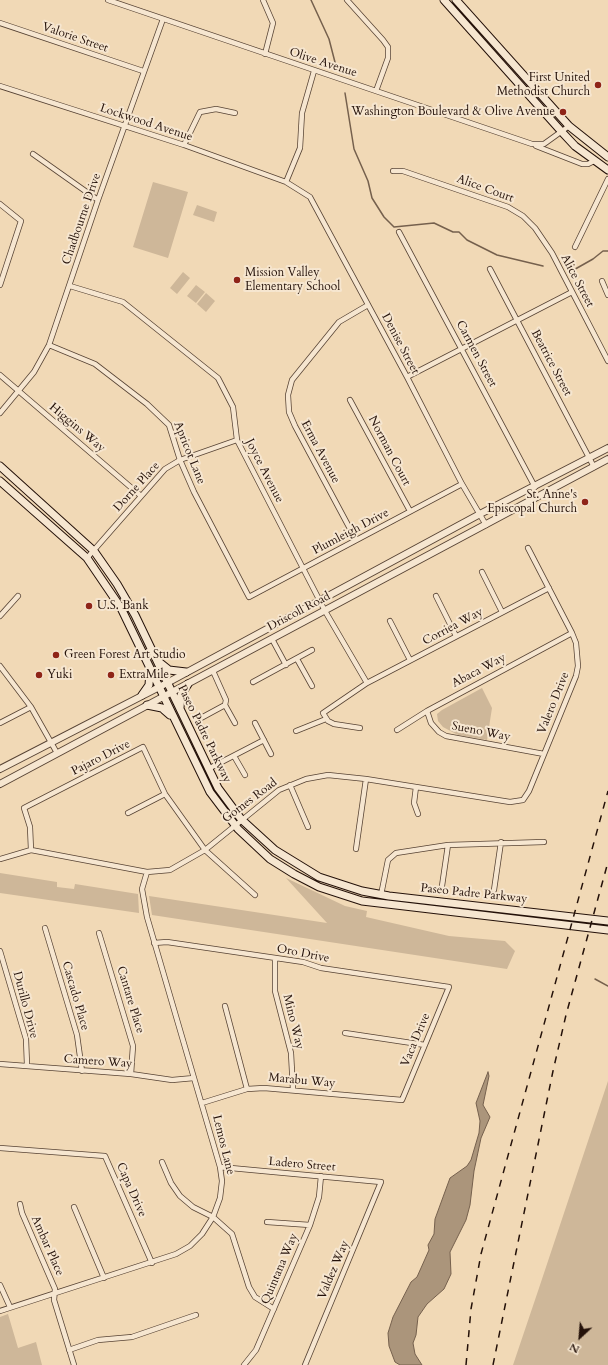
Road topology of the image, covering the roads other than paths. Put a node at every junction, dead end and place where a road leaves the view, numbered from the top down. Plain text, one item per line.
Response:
1 (108, 0) edge
2 (263, 0) edge
3 (347, 0) edge
4 (444, 0) edge
5 (456, 0) edge
6 (163, 19) junction
7 (0, 23) edge
8 (265, 54) junction
9 (143, 71) junction
10 (314, 71) junction
11 (0, 86) edge
12 (376, 91) junction
13 (234, 113) dead end
14 (569, 126) junction
15 (125, 127) junction
16 (561, 131) junction
17 (532, 144) junction
18 (184, 145) junction
19 (33, 154) dead end
20 (608, 157) edge
21 (594, 161) junction
22 (608, 170) edge
23 (393, 171) dead end
24 (608, 179) edge
25 (286, 182) junction
26 (98, 200) junction
27 (0, 204) edge
28 (399, 232) dead end
29 (575, 247) dead end
30 (552, 253) joint
31 (490, 269) dead end
32 (602, 281) dead end
33 (0, 282) edge
34 (70, 286) junction
35 (572, 292) junction
36 (608, 295) edge
37 (368, 305) junction
38 (517, 320) junction
39 (49, 345) junction
40 (462, 349) junction
41 (608, 361) edge
42 (0, 375) edge
43 (407, 377) junction
44 (19, 392) junction
45 (350, 400) dead end
46 (0, 413) edge
47 (237, 440) junction
48 (608, 448) edge
49 (590, 458) junction
50 (608, 459) edge
51 (180, 460) junction
52 (0, 466) edge
53 (594, 467) junction
54 (0, 481) edge
55 (462, 484) junction
56 (535, 487) junction
57 (141, 496) junction
58 (410, 511) junction
59 (480, 514) junction
60 (486, 525) junction
61 (356, 540) junction
62 (528, 548) dead end
63 (94, 551) junction
64 (87, 558) junction
65 (303, 568) junction
66 (482, 572) dead end
67 (548, 588) junction
68 (18, 596) dead end
69 (436, 596) dead end
70 (249, 597) joint
71 (320, 600) junction
72 (325, 611) junction
73 (502, 612) junction
74 (0, 616) edge
75 (390, 621) dead end
76 (572, 633) junction
77 (456, 636) junction
78 (272, 638) junction
79 (312, 650) dead end
80 (156, 659) junction
81 (297, 659) junction
82 (410, 660) junction
83 (286, 665) junction
84 (0, 666) edge
85 (150, 666) junction
86 (213, 671) junction
87 (186, 672) junction
88 (253, 682) dead end
89 (167, 683) junction
90 (366, 683) junction
91 (188, 684) junction
92 (312, 686) dead end
93 (159, 687) junction
94 (171, 692) junction
95 (142, 695) junction
96 (163, 696) junction
97 (147, 705) junction
98 (225, 705) junction
99 (31, 707) junction
100 (180, 710) junction
101 (427, 711) junction
102 (201, 718) dead end
103 (174, 719) junction
104 (326, 719) junction
105 (0, 723) edge
106 (235, 723) dead end
107 (255, 723) dead end
108 (360, 728) dead end
109 (397, 730) dead end
110 (296, 731) dead end
111 (264, 740) junction
112 (51, 741) junction
113 (57, 753) junction
114 (271, 754) dead end
115 (544, 754) junction
116 (234, 756) junction
117 (0, 769) edge
118 (208, 769) junction
119 (244, 775) dead end
120 (366, 779) junction
121 (0, 784) edge
122 (290, 784) junction
123 (416, 787) junction
124 (165, 794) junction
125 (523, 800) joint
126 (128, 813) dead end
127 (418, 814) dead end
128 (241, 819) junction
129 (234, 825) junction
130 (308, 827) dead end
131 (501, 842) junction
132 (544, 842) dead end
133 (448, 845) junction
134 (356, 849) dead end
135 (31, 850) junction
136 (205, 850) junction
137 (0, 859) edge
138 (147, 872) junction
139 (442, 886) dead end
140 (494, 890) dead end
141 (335, 893) junction
142 (255, 895) dead end
143 (381, 895) junction
144 (608, 921) edge
145 (45, 928) dead end
146 (608, 930) edge
147 (99, 933) dead end
148 (154, 943) junction
149 (0, 951) edge
150 (275, 959) junction
151 (449, 987) joint
152 (225, 1006) dead end
153 (345, 1033) dead end
154 (425, 1045) junction
155 (0, 1064) edge
156 (26, 1065) junction
157 (82, 1071) junction
158 (131, 1074) junction
159 (194, 1078) junction
160 (247, 1089) junction
161 (292, 1090) junction
162 (402, 1100) joint
163 (202, 1103) junction
164 (0, 1148) edge
165 (162, 1162) dead end
166 (220, 1167) junction
167 (321, 1176) junction
168 (381, 1182) joint
169 (20, 1204) dead end
170 (74, 1207) dead end
171 (213, 1217) junction
172 (267, 1222) dead end
173 (310, 1225) junction
174 (152, 1262) junction
175 (104, 1278) junction
176 (0, 1285) edge
177 (55, 1293) junction
178 (10, 1308) junction
179 (274, 1308) junction
180 (0, 1311) edge
181 (196, 1315) dead end
182 (69, 1350) junction
183 (74, 1365) edge
184 (244, 1365) edge
185 (305, 1365) edge

1 - 6 street, Olive Avenue
2 - 8 street
3 - 12 street
4 - 16 main road
5 - 14 main road
6 - 8 street, Olive Avenue
6 - 9 street, Chadbourne Drive
7 - 9 street, Valorie Street
8 - 10 street, Olive Avenue
9 - 15 street, Chadbourne Drive
10 - 12 street, Olive Avenue
10 - 25 street
11 - 15 street, Lockwood Avenue
12 - 17 street, Olive Avenue
13 - 18 street
14 - 16 street
14 - 20 main road
15 - 18 street, Lockwood Avenue
15 - 26 street, Chadbourne Drive
16 - 17 street
16 - 21 main road
17 - 21 street, Olive Avenue
18 - 25 street, Lockwood Avenue
19 - 26 street
21 - 22 main road
23 - 30 street, Alice Court
24 - 29 street
25 - 37 street, Denise Street
26 - 34 street, Chadbourne Drive
27 - 33 street
28 - 40 street, Carmen Street
30 - 35 street, Alice Street
31 - 38 street, Beatrice Street
32 - 36 street
34 - 39 street, Chadbourne Drive
34 - 47 street, Joyce Avenue
35 - 38 street
35 - 41 street, Alice Street
37 - 43 street, Denise Street
37 - 61 street, Erma Avenue
38 - 40 street
38 - 49 street, Beatrice Street
39 - 44 street, Chadbourne Drive
39 - 51 street, Apricot Lane
40 - 43 street
40 - 56 street, Carmen Street
42 - 44 street, Higgins Way
43 - 55 street, Denise Street
44 - 46 street, Chadbourne Drive
44 - 57 street, Higgins Way
45 - 58 street, Norman Court
47 - 51 street, Dorne Place
47 - 65 street, Joyce Avenue
48 - 49 street, Driscoll Road
49 - 53 street, Beatrice Street
49 - 56 street, Driscoll Road
50 - 53 street, Driscoll Road
51 - 57 street, Dorne Place
51 - 70 street, Apricot Lane
52 - 63 main road, Paseo Padre Parkway
53 - 60 street, Driscoll Road
54 - 64 main road, Paseo Padre Parkway
55 - 58 street, Plumleigh Drive
55 - 59 street, Denise Street
56 - 59 street, Driscoll Road
57 - 63 street, Dorne Place
58 - 61 street, Plumleigh Drive
59 - 60 street, Denise Street
59 - 71 street, Driscoll Road
60 - 72 street, Driscoll Road
61 - 65 street, Plumleigh Drive
62 - 67 street, Valero Drive
63 - 64 street, Dorne Place
63 - 80 main road, Paseo Padre Parkway
64 - 85 main road, Paseo Padre Parkway
65 - 70 street, Plumleigh Drive
65 - 71 street, Joyce Avenue
66 - 73 street
67 - 73 street, Corriea Way
67 - 76 street, Valero Drive
68 - 74 street
69 - 77 street
71 - 72 street, Joyce Avenue
71 - 87 street, Driscoll Road
72 - 78 street, Driscoll Road
72 - 90 street, Joyce Avenue
73 - 77 street, Corriea Way
75 - 82 street
76 - 101 street, Abaca Way
76 - 115 street, Valero Drive
77 - 82 street, Corriea Way
78 - 83 street
78 - 86 street, Driscoll Road
79 - 81 street
80 - 87 main road
80 - 89 main road, Paseo Padre Parkway
81 - 83 street
81 - 92 street
82 - 90 street, Corriea Way
83 - 88 street
84 - 99 street
85 - 93 main road, Paseo Padre Parkway
85 - 95 main road
86 - 91 street, Driscoll Road
86 - 98 street
87 - 89 street, Driscoll Road
89 - 93 street, Driscoll Road
89 - 94 main road, Paseo Padre Parkway
90 - 104 street, Corriea Way
91 - 94 street, Driscoll Road
91 - 100 main road
93 - 95 street, Driscoll Road
93 - 96 main road, Paseo Padre Parkway
94 - 96 street, Driscoll Road
94 - 100 main road, Paseo Padre Parkway
95 - 112 street, Driscoll Road
96 - 97 street, Driscoll Road
96 - 103 main road, Paseo Padre Parkway
97 - 103 main road
97 - 113 street, Driscoll Road
98 - 102 street
98 - 106 street
99 - 105 street
99 - 112 street
100 - 118 main road, Paseo Padre Parkway
101 - 109 street, Abaca Way
101 - 115 street, Sueno Way
103 - 129 main road, Paseo Padre Parkway
104 - 108 street
104 - 110 street
107 - 111 street
111 - 114 street
111 - 116 street
112 - 113 street
112 - 117 street, Driscoll Road
113 - 121 street, Driscoll Road
115 - 125 street, Valero Drive
116 - 118 street
116 - 119 street
118 - 128 main road, Paseo Padre Parkway
120 - 122 street, Gomes Road
120 - 123 street, Gomes Road
120 - 134 street
122 - 128 street, Gomes Road
122 - 130 street
123 - 125 street, Gomes Road
123 - 127 street
124 - 126 street
124 - 135 street, Pajaro Drive
124 - 136 street, Pajaro Drive
128 - 129 street, Gomes Road
128 - 143 main road, Paseo Padre Parkway
129 - 136 street, Gomes Road
129 - 141 main road, Paseo Padre Parkway
131 - 132 street
131 - 133 street
131 - 140 street
133 - 139 street
133 - 143 street
135 - 137 street, Gomes Road
135 - 138 street, Gomes Road
136 - 138 street, Gomes Road
136 - 142 street, Pajaro Drive
138 - 148 street, Lemos Lane
141 - 143 main road
141 - 146 main road, Paseo Padre Parkway
143 - 144 main road, Paseo Padre Parkway
145 - 157 street, Cascado Place
147 - 158 street, Cantare Place
148 - 150 street, Oro Drive
148 - 159 street, Lemos Lane
149 - 156 street, Durillo Drive
150 - 151 street, Oro Drive
150 - 161 street, Mino Way
151 - 154 street, Vaca Drive
152 - 160 street
153 - 154 street
154 - 162 street, Vaca Drive
155 - 156 street, Camero Way
156 - 157 street, Camero Way
157 - 158 street, Camero Way
158 - 159 street, Camero Way
159 - 163 street, Lemos Lane
160 - 161 street, Marabu Way
160 - 163 street, Marabu Way
161 - 162 street, Marabu Way
163 - 166 street, Lemos Lane
164 - 174 street, Capa Drive
165 - 171 street
166 - 167 street, Ladero Street
166 - 171 street, Lemos Lane
167 - 168 street, Ladero Street
167 - 173 street, Quintana Way
168 - 185 street, Valdez Way
169 - 177 street, Ambar Place
170 - 175 street
171 - 174 street, Lemos Lane
171 - 179 street
172 - 173 street
173 - 179 street, Quintana Way
174 - 175 street, Lemos Lane
175 - 177 street, Lemos Lane
176 - 178 street
177 - 178 street, Lemos Lane
177 - 182 street, Ambar Place
178 - 180 street, Lemos Lane
179 - 184 street, Quintana Way
181 - 182 street
182 - 183 street, Ambar Place

